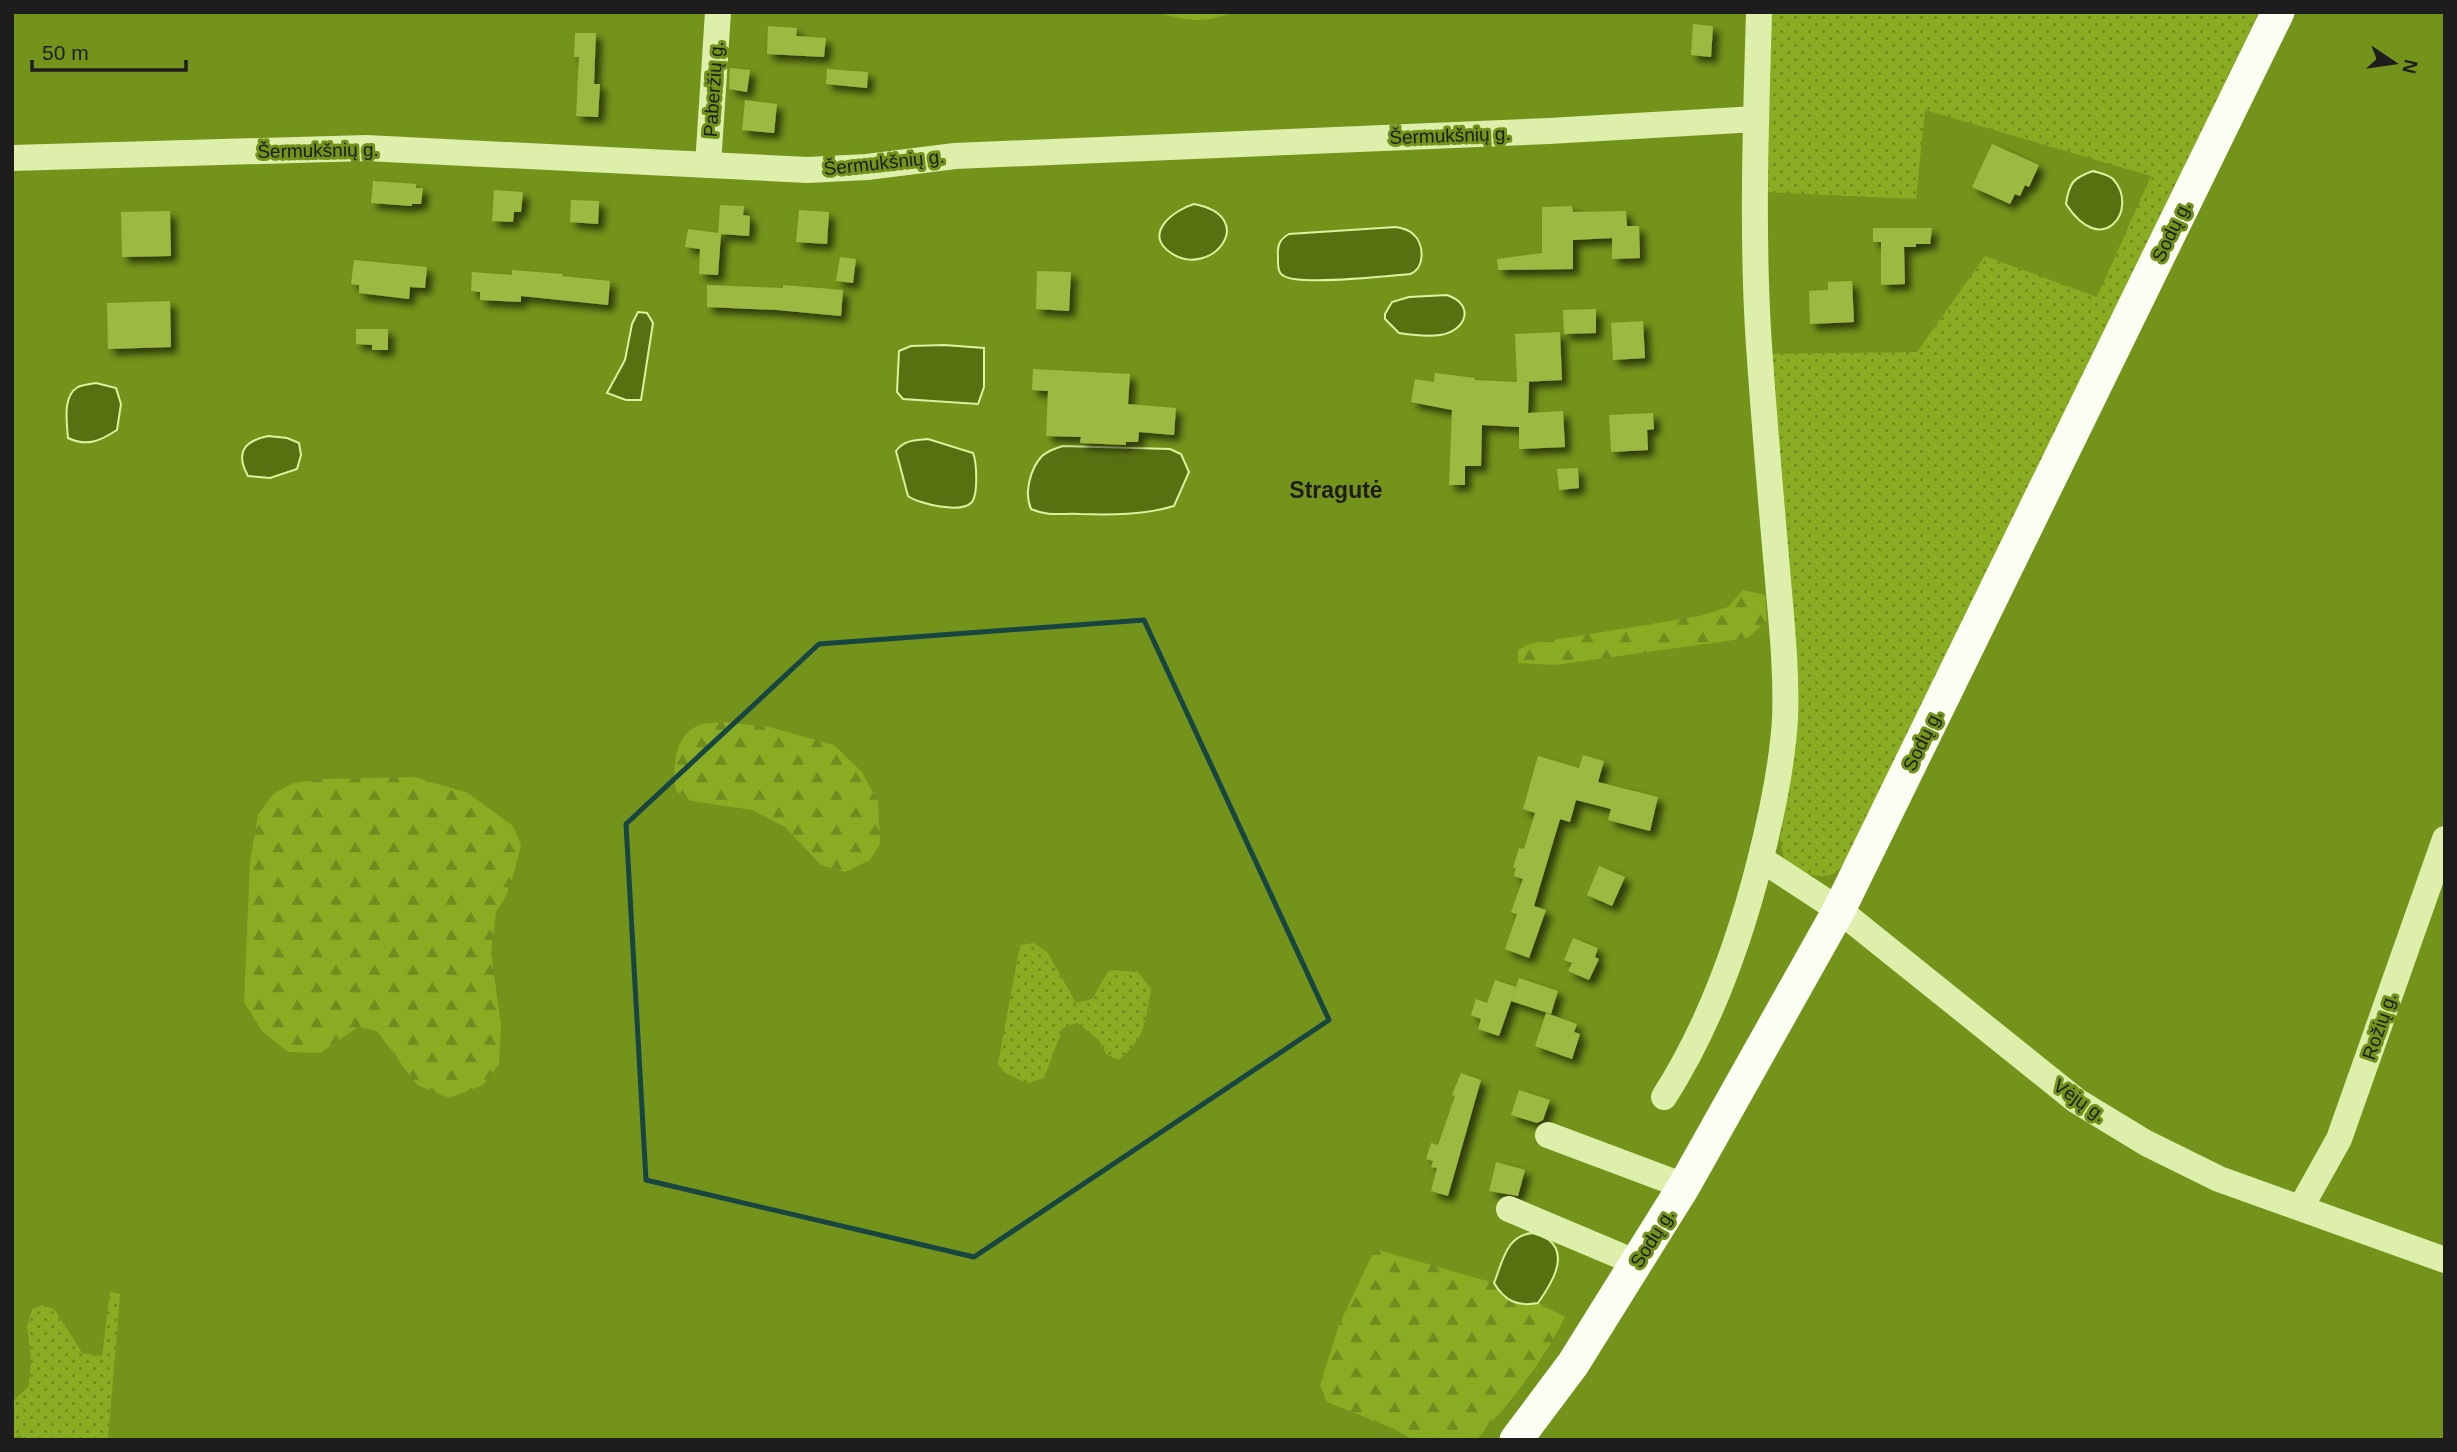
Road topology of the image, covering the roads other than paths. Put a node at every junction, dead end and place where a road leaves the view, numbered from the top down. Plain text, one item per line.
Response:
1 (718, 12) edge
2 (1759, 12) edge
3 (2278, 12) edge
4 (1756, 119) junction
5 (12, 158) edge
6 (708, 165) junction
7 (2445, 839) edge
8 (1761, 859) junction
9 (1839, 910) junction
10 (1664, 1097) dead end
11 (1548, 1135) dead end
12 (1684, 1186) junction
13 (2301, 1207) junction
14 (1509, 1209) dead end
15 (2445, 1260) edge
16 (1637, 1263) junction
17 (1516, 1440) edge

1 - 6 street, Paberžių g.
2 - 4 street
3 - 9 main road, Sodų g.
4 - 6 street, Šermukšnių g.
4 - 8 street
5 - 6 street, Šermukšnių g.
7 - 13 street, Rožių g.
8 - 9 street, Vėjų g.
8 - 10 street
9 - 12 main road, Sodų g.
9 - 13 street, Vėjų g.
11 - 12 street
12 - 16 main road, Sodų g.
13 - 15 street, Vėjų g.
14 - 16 street
16 - 17 main road, Sodų g.

